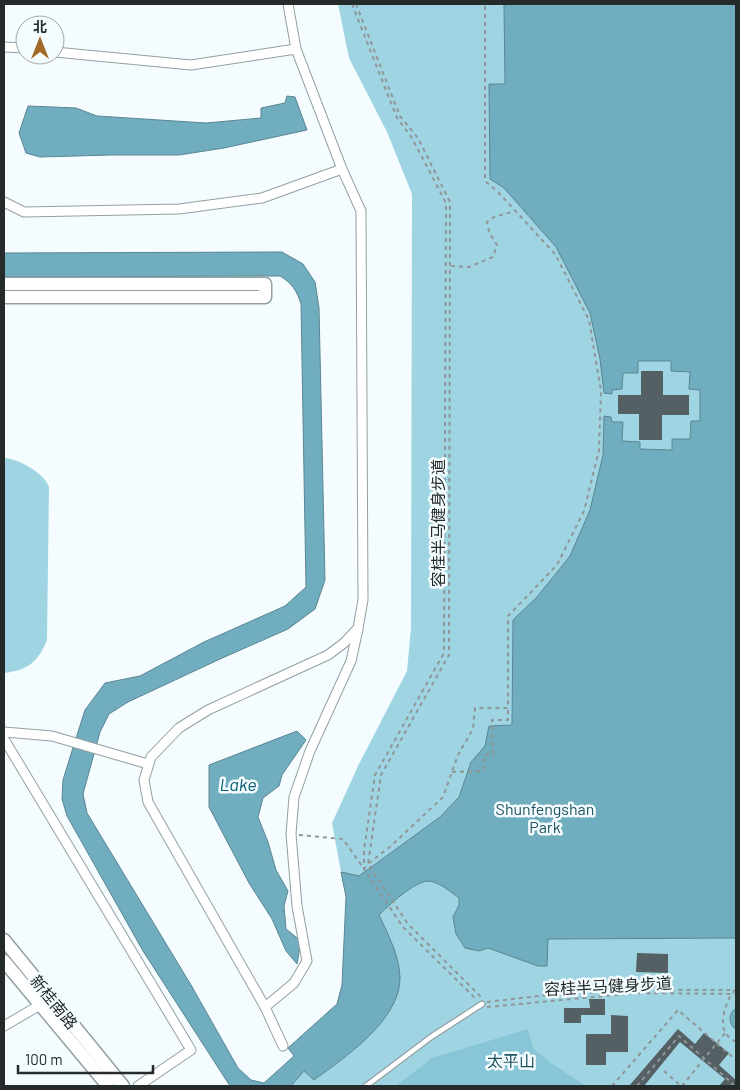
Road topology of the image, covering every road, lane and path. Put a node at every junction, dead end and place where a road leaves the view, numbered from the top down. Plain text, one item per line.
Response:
1 (288, 4) edge
2 (354, 4) edge
3 (485, 4) edge
4 (296, 50) junction
5 (65, 53) edge
6 (342, 170) junction
7 (4, 202) edge
8 (515, 211) junction
9 (450, 266) junction
10 (4, 284) edge
11 (4, 297) edge
12 (358, 628) junction
13 (508, 708) junction
14 (4, 732) edge
15 (4, 739) edge
16 (148, 764) junction
17 (452, 772) junction
18 (291, 834) junction
19 (368, 864) junction
20 (364, 870) junction
21 (4, 940) edge
22 (4, 961) edge
23 (736, 990) edge
24 (731, 994) junction
25 (736, 994) edge
26 (484, 1003) junction
27 (40, 1005) junction
28 (264, 1007) junction
29 (4, 1026) edge
30 (725, 1033) junction
31 (736, 1041) edge
32 (717, 1043) junction
33 (283, 1046) dead end
34 (704, 1058) junction
35 (736, 1060) edge
36 (664, 1072) dead end
37 (108, 1086) edge
38 (123, 1086) edge
39 (138, 1086) edge
40 (366, 1086) edge
41 (612, 1086) edge
42 (637, 1086) edge
43 (681, 1086) edge
44 (730, 1086) edge

1 - 4 street
2 - 9 path, 容桂半马健身步道
2 - 20 path
3 - 8 path
4 - 5 street
4 - 6 street
6 - 7 street
6 - 12 street
8 - 9 path
8 - 13 path
9 - 19 path, 容桂半马健身步道
10 - 11 street
12 - 16 street
12 - 18 street
13 - 17 path
13 - 17 path
14 - 16 street
15 - 39 street
16 - 28 street
17 - 19 path
18 - 20 path
18 - 28 street
19 - 20 path
19 - 26 path
20 - 26 path
21 - 38 street, 新桂南路
22 - 27 street
23 - 24 path
23 - 26 path
24 - 25 path, 容桂半马健身步道
24 - 26 path, 容桂半马健身步道
24 - 30 path
26 - 40 lane
27 - 29 street
27 - 37 street
28 - 33 street
30 - 31 path
30 - 32 path
32 - 34 path
32 - 35 path
32 - 41 path
34 - 42 path
34 - 43 path
34 - 44 path
36 - 43 path

